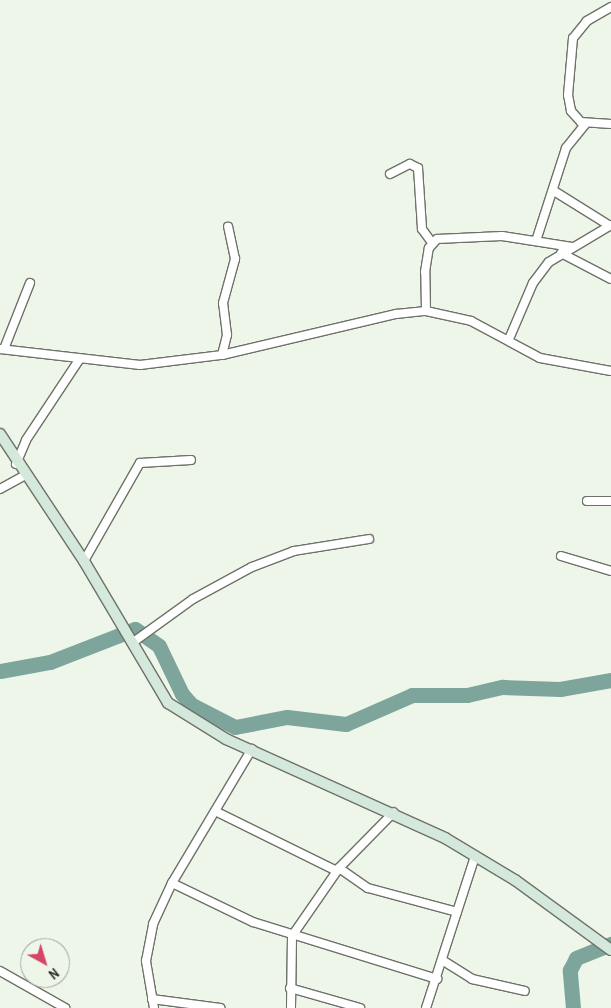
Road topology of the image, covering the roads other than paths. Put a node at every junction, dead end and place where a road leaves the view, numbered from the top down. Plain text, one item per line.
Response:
1 (611, 7) edge
2 (586, 123) junction
3 (611, 124) edge
4 (390, 174) dead end
5 (554, 191) junction
6 (611, 226) edge
7 (228, 227) dead end
8 (536, 241) junction
9 (432, 243) junction
10 (572, 247) junction
11 (561, 253) junction
12 (611, 279) edge
13 (30, 283) dead end
14 (426, 310) junction
15 (509, 339) junction
16 (2, 349) edge
17 (222, 355) junction
18 (79, 360) junction
19 (611, 371) edge
20 (0, 434) edge
21 (191, 460) dead end
22 (16, 464) junction
23 (23, 476) junction
24 (0, 489) edge
25 (587, 501) dead end
26 (611, 501) edge
27 (369, 539) dead end
28 (561, 556) dead end
29 (84, 561) junction
30 (611, 571) edge
31 (132, 643) junction
32 (252, 749) junction
33 (215, 811) junction
34 (394, 812) junction
35 (475, 856) junction
36 (338, 869) junction
37 (172, 882) junction
38 (457, 912) junction
39 (292, 936) junction
40 (611, 950) edge
41 (442, 960) junction
42 (0, 971) edge
43 (436, 979) junction
44 (290, 988) junction
45 (525, 991) dead end
46 (152, 999) junction
47 (65, 1008) edge
48 (154, 1008) edge
49 (220, 1008) edge
50 (291, 1008) edge
51 (360, 1008) edge
52 (426, 1008) edge

1 - 2 street
2 - 3 street
2 - 5 street
4 - 9 street
5 - 6 street
5 - 8 street
6 - 10 street
7 - 17 street
8 - 9 street
8 - 10 street
9 - 14 street
10 - 11 street
11 - 12 street
11 - 15 street
13 - 16 street
14 - 15 street
14 - 17 street
15 - 19 street
16 - 18 street
17 - 18 street
18 - 22 street
20 - 22 street
21 - 29 street
22 - 23 street
23 - 24 street
23 - 29 street
25 - 26 street
27 - 31 street
28 - 30 street
29 - 31 street
31 - 32 street
32 - 33 street
32 - 34 street
33 - 36 street
33 - 37 street
34 - 35 street
34 - 36 street
35 - 38 street
35 - 40 street
36 - 38 street
36 - 39 street
37 - 39 street
37 - 46 street
38 - 41 street
39 - 43 street
39 - 44 street
41 - 43 street
41 - 45 street
42 - 47 street
43 - 52 street
44 - 50 street
44 - 51 street
46 - 48 street
46 - 49 street

